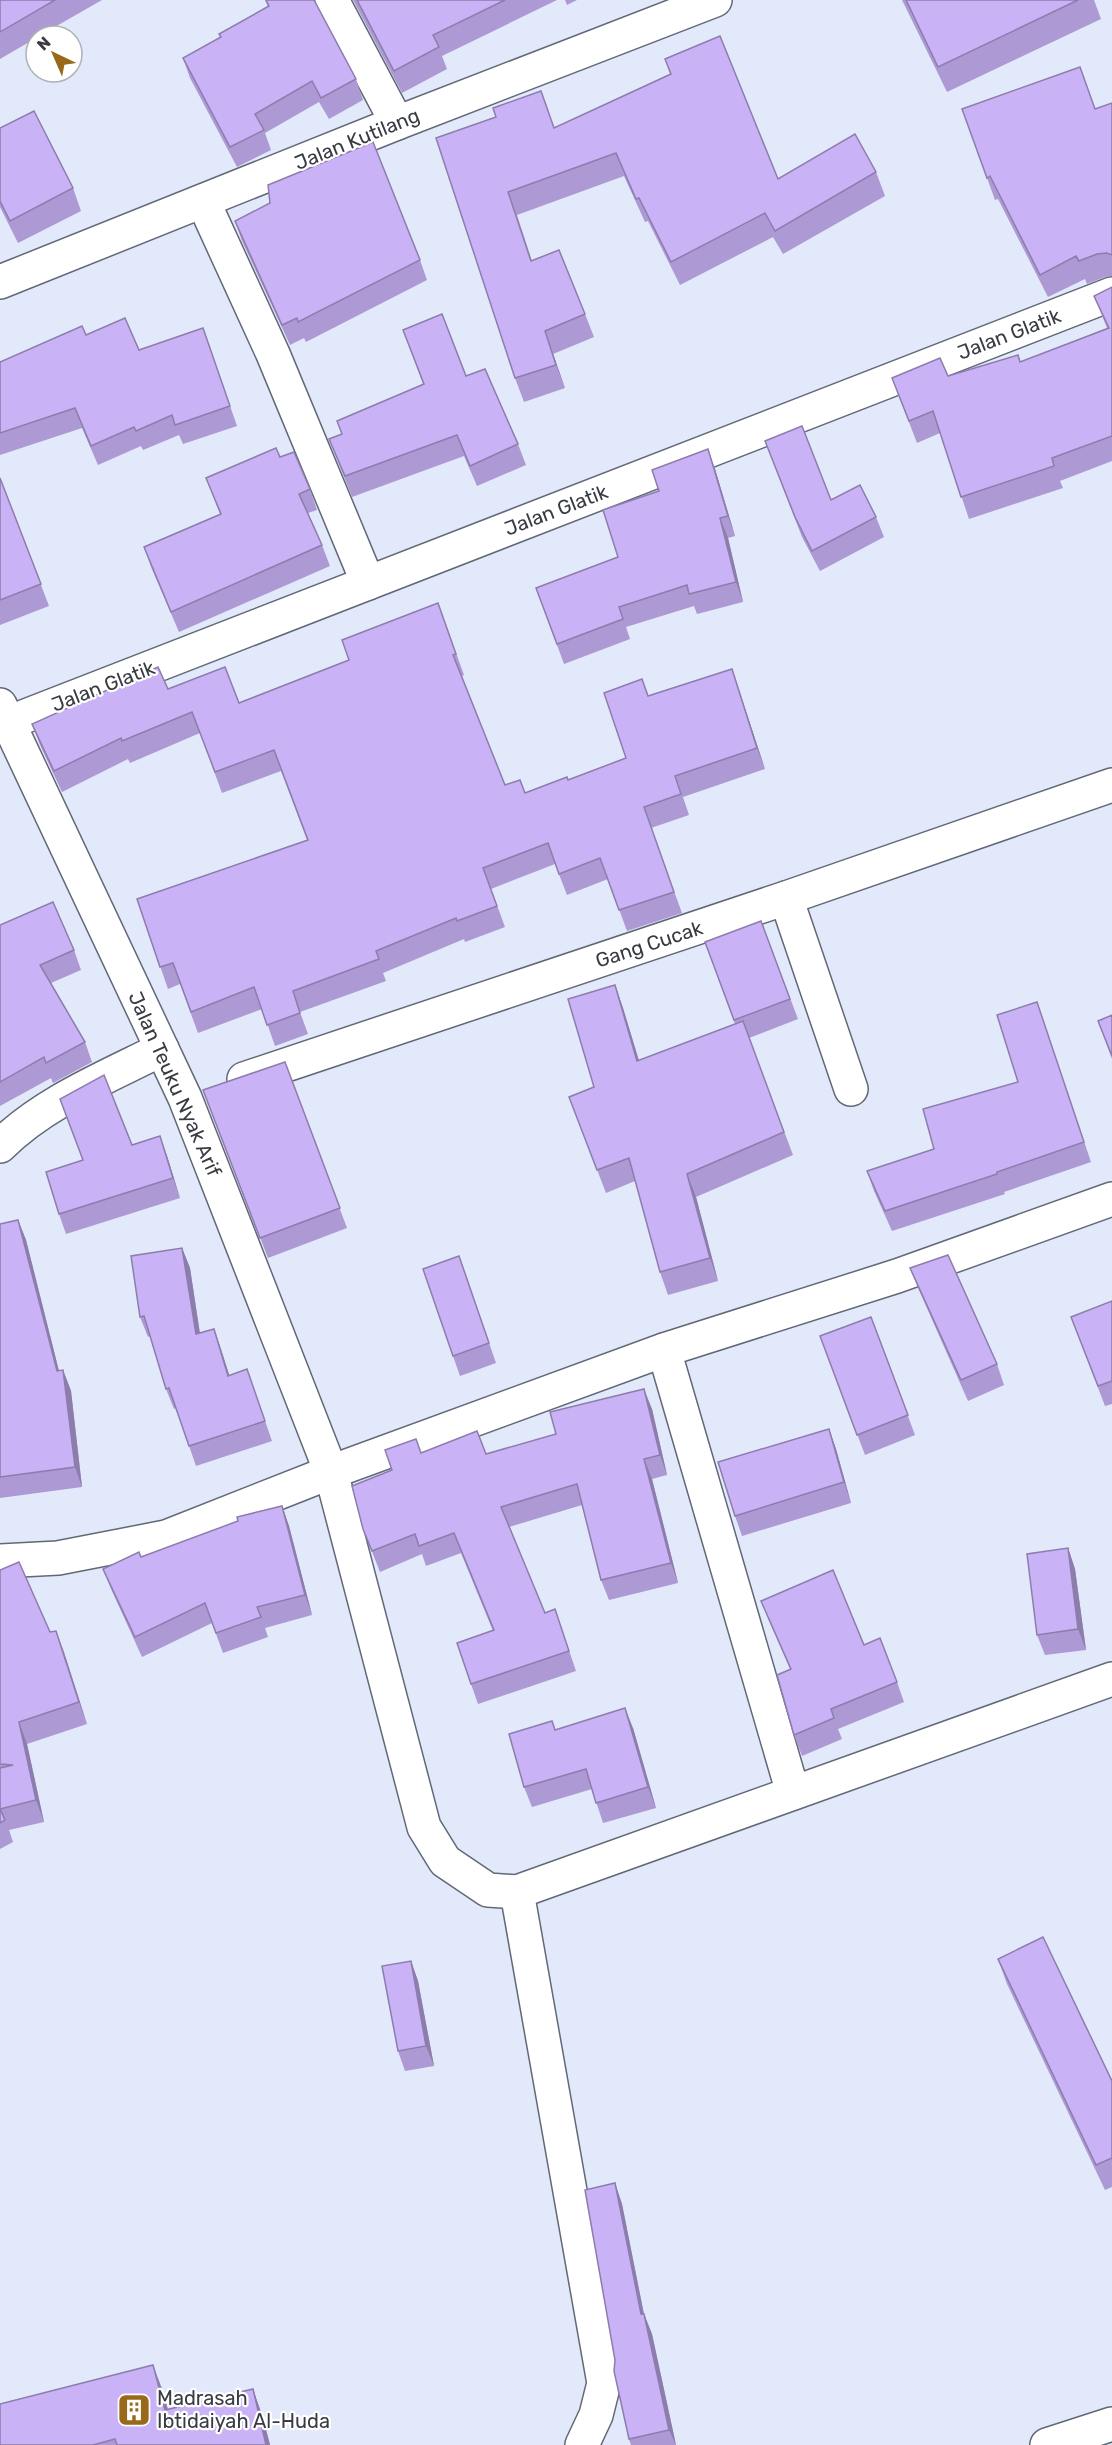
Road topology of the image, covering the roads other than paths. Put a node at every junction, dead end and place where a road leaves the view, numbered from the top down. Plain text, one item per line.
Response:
1 (332, 0) edge
2 (715, 0) edge
3 (397, 123) junction
4 (203, 201) junction
5 (0, 282) edge
6 (1112, 294) edge
7 (368, 583) junction
8 (3, 718) edge
9 (1112, 784) edge
10 (786, 898) junction
11 (162, 1049) junction
12 (850, 1089) dead end
13 (204, 1092) junction
14 (0, 1146) edge
15 (1112, 1199) edge
16 (664, 1350) junction
17 (331, 1472) junction
18 (0, 1561) edge
19 (1112, 1679) edge
20 (793, 1794) junction
21 (517, 1892) junction
22 (1112, 2424) edge
23 (582, 2445) edge
24 (1047, 2445) edge

1 - 3 street
2 - 3 street, Jalan Kutilang
3 - 4 street, Jalan Kutilang
4 - 5 street, Jalan Kutilang
4 - 7 street
6 - 7 street, Jalan Glatik
7 - 8 street, Jalan Glatik
8 - 11 street, Jalan Teuku Nyak Arif
9 - 10 street, Gang Cucak
10 - 12 street
10 - 13 street, Gang Cucak
11 - 13 street, Jalan Teuku Nyak Arif
11 - 14 street
13 - 17 street, Jalan Teuku Nyak Arif
15 - 16 street
16 - 17 street
16 - 20 street
17 - 18 street
17 - 21 street, Jalan Teuku Nyak Arif
19 - 20 street
20 - 21 street
21 - 23 street
22 - 24 street

